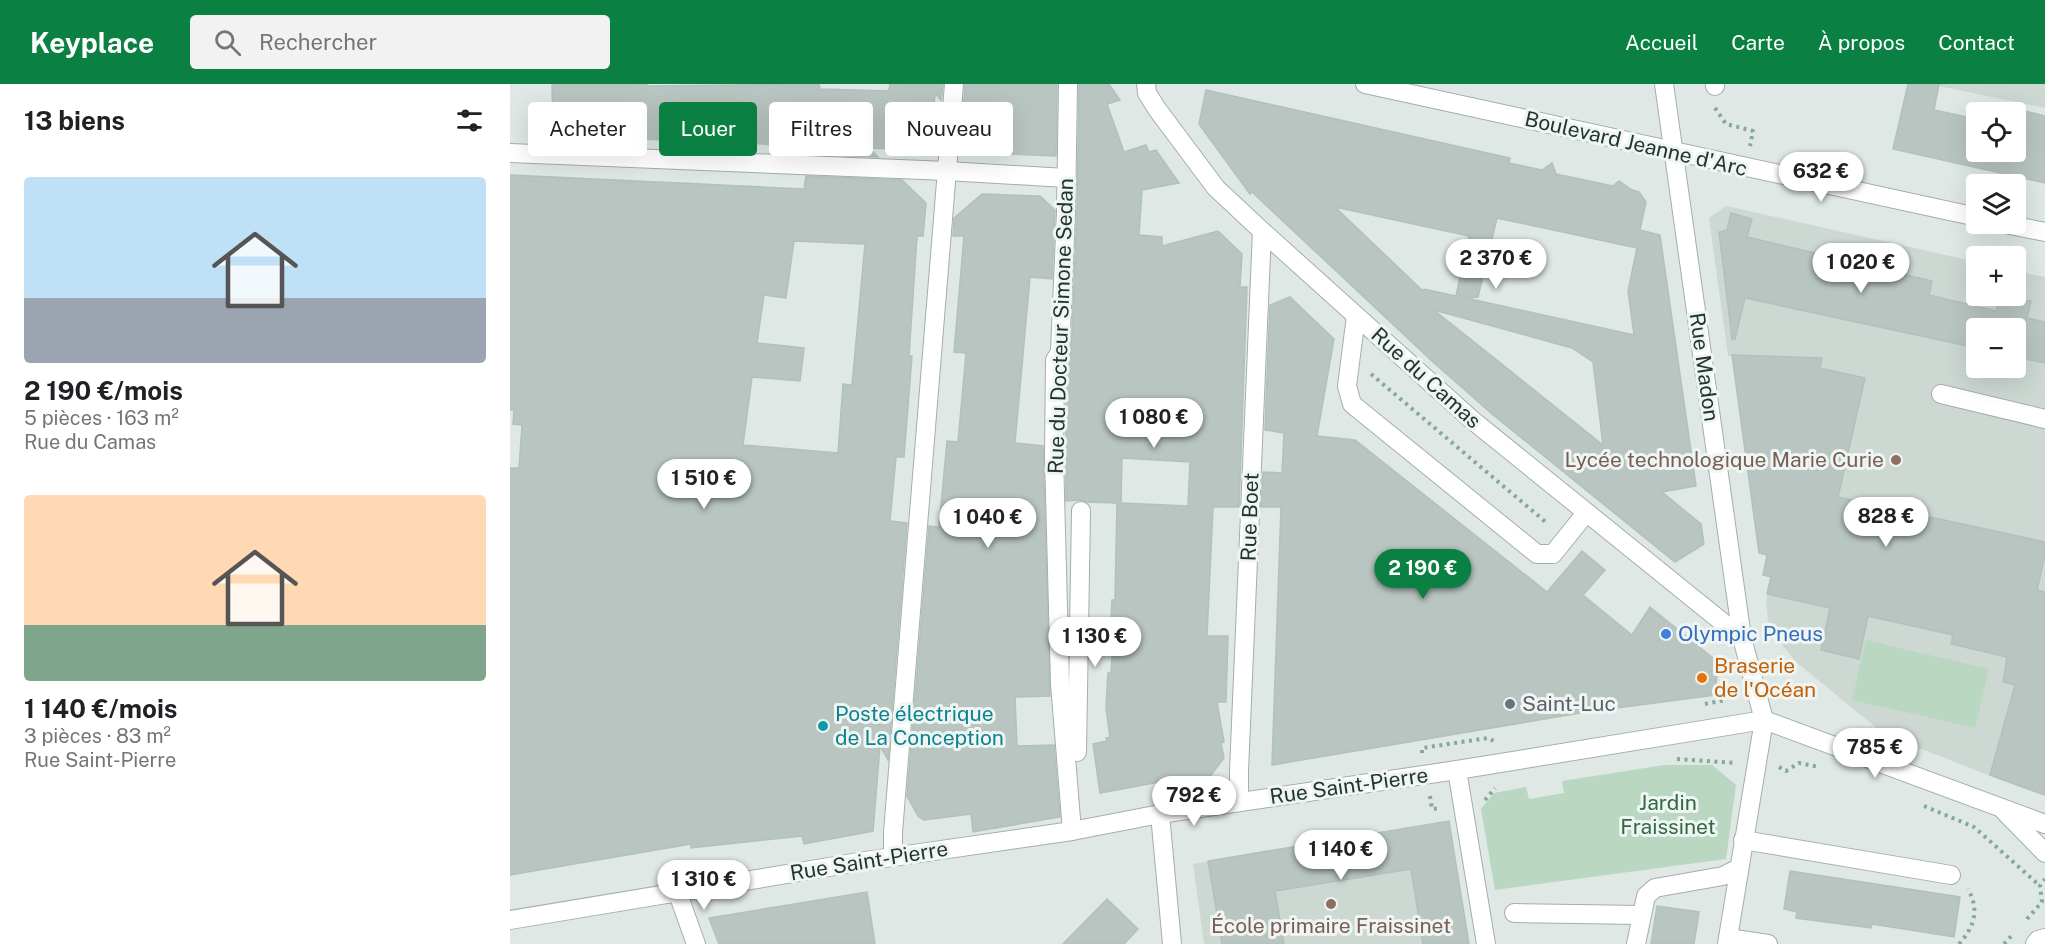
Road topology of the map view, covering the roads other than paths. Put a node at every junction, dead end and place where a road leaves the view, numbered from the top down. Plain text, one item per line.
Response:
1 (954, 84) edge
2 (1068, 84) edge
3 (1146, 84) edge
4 (1365, 84) edge
5 (1664, 84) edge
6 (1673, 151) junction
7 (510, 153) edge
8 (948, 171) junction
9 (1066, 178) junction
10 (1966, 216) edge
11 (2026, 228) edge
12 (1262, 231) junction
13 (2045, 232) edge
14 (1356, 316) junction
15 (1941, 394) dead end
16 (2045, 420) edge
17 (1081, 511) dead end
18 (1586, 513) junction
19 (1742, 638) junction
20 (1764, 720) junction
21 (1457, 770) junction
22 (1239, 802) junction
23 (1998, 805) junction
24 (1160, 814) junction
25 (2045, 824) edge
26 (1072, 825) junction
27 (1743, 840) junction
28 (2045, 853) edge
29 (893, 857) junction
30 (1739, 868) junction
31 (1951, 876) road end
32 (677, 891) junction
33 (1515, 913) dead end
34 (1641, 915) junction
35 (510, 920) edge
36 (2045, 938) edge
37 (1727, 941) edge
38 (696, 944) edge
39 (1172, 944) edge
40 (1486, 944) edge
41 (1636, 944) edge
42 (1768, 944) edge
43 (2034, 944) edge

1 - 8 street
2 - 9 street, Rue du Docteur Simone Sedan
3 - 12 street, Rue du Camas
4 - 6 street, Boulevard Jeanne d'Arc
5 - 6 street, Rue Madon
6 - 10 street, Boulevard Jeanne d'Arc
6 - 19 street, Rue Madon
7 - 8 street
8 - 9 street
8 - 29 street
9 - 26 street, Rue du Docteur Simone Sedan
11 - 13 street
12 - 14 street, Rue du Camas
12 - 22 street, Rue Boet
14 - 18 street, Rue du Camas
14 - 18 street
15 - 16 street
17 - 26 street
18 - 19 street, Rue du Camas
19 - 20 street, Rue Madon
20 - 21 street, Rue Saint-Pierre
20 - 23 street, Rue Saint-Pierre
20 - 27 street
21 - 22 street, Rue Saint-Pierre
21 - 40 street
22 - 24 street, Rue Saint-Pierre
23 - 25 street, Rue Saint-Pierre
23 - 28 street, Rue Saint-Pierre
24 - 26 street, Rue Saint-Pierre
24 - 39 street
26 - 29 street, Rue Saint-Pierre
27 - 30 street
27 - 31 street
29 - 32 street, Rue Saint-Pierre
30 - 34 street
30 - 37 street
32 - 35 street, Rue Saint-Pierre
32 - 38 street
33 - 34 street
34 - 41 street
36 - 43 street
37 - 42 street

